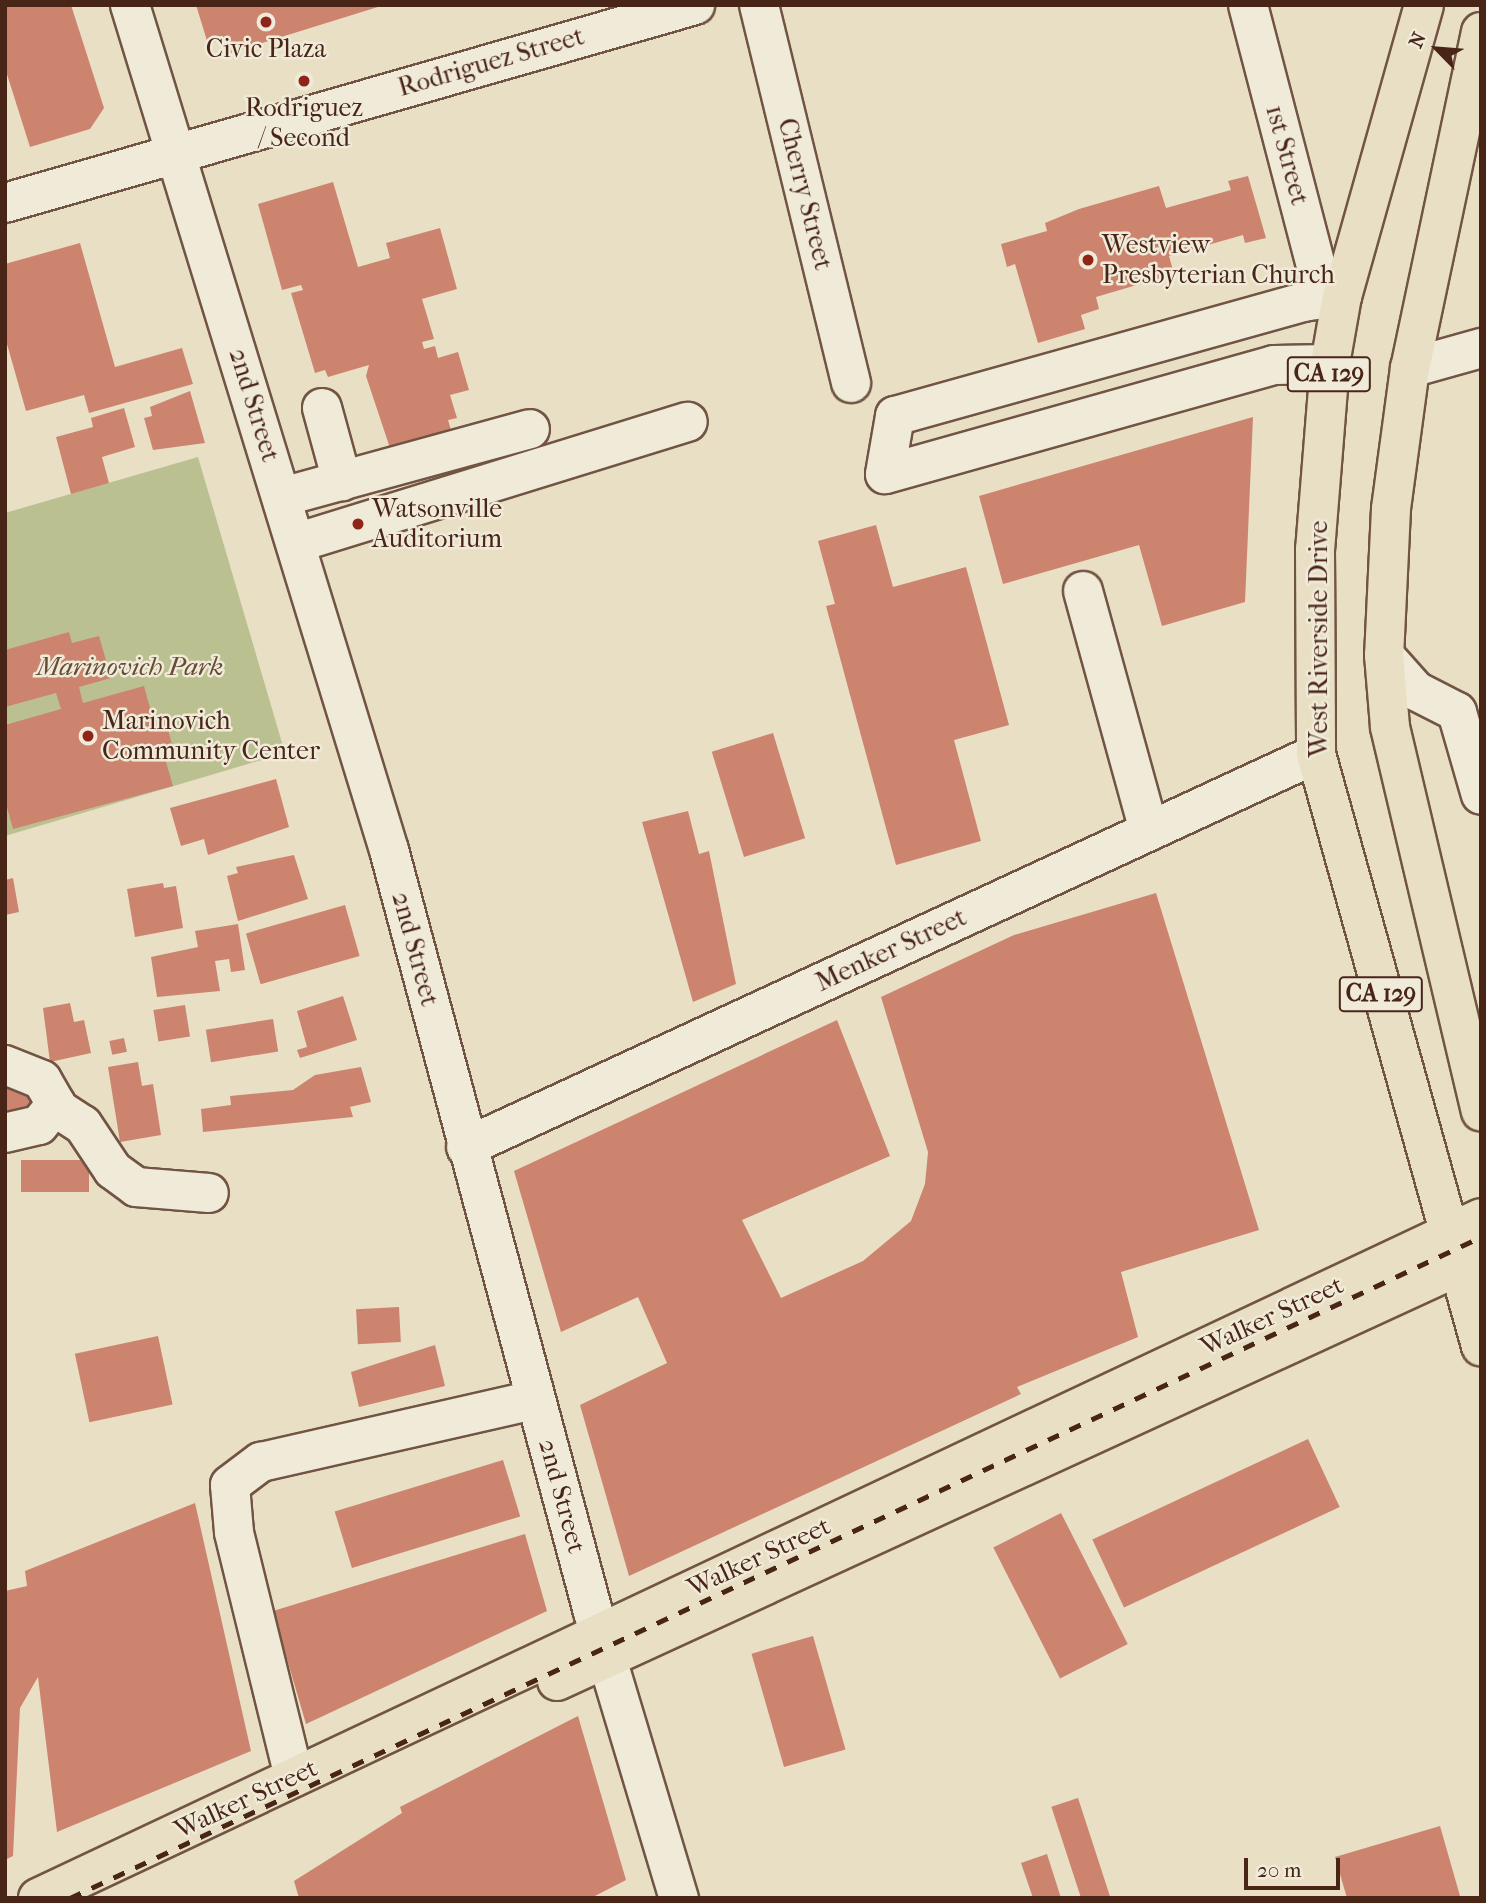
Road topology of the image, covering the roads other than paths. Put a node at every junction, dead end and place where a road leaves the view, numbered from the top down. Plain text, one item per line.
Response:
1 (130, 5) edge
2 (695, 5) edge
3 (759, 5) edge
4 (1248, 5) edge
5 (1424, 5) edge
6 (590, 19) edge
7 (1481, 32) edge
8 (1473, 103) edge
9 (177, 150) junction
10 (5, 203) edge
11 (1342, 296) junction
12 (1481, 348) edge
13 (1330, 364) junction
14 (1410, 368) junction
15 (851, 383) dead end
16 (322, 408) dead end
17 (688, 422) dead end
18 (530, 429) dead end
19 (342, 481) junction
20 (282, 497) junction
21 (296, 543) junction
22 (1083, 591) dead end
23 (1384, 655) junction
24 (1315, 754) junction
25 (1481, 795) edge
26 (1149, 831) junction
27 (5, 1065) edge
28 (55, 1107) junction
29 (1481, 1111) edge
30 (5, 1133) edge
31 (466, 1147) junction
32 (209, 1193) dead end
33 (1481, 1218) edge
34 (1461, 1253) edge
35 (1481, 1346) edge
36 (535, 1400) junction
37 (602, 1647) junction
38 (293, 1777) junction
39 (38, 1898) edge
40 (92, 1898) edge
41 (679, 1898) edge

1 - 9 street, 2nd Street
2 - 6 street, Rodriguez Street
3 - 15 street, Cherry Street
4 - 11 street, 1st Street
5 - 11 main road, West Riverside Drive / CA 129
6 - 9 street, Rodriguez Street
7 - 8 main road, CA 129
8 - 14 main road, CA 129
9 - 10 street, Rodriguez Street
9 - 20 street, 2nd Street
11 - 13 main road, West Riverside Drive / CA 129
11 - 13 street
12 - 14 street
13 - 24 main road, West Riverside Drive / CA 129
14 - 23 main road, CA 129
16 - 19 street
17 - 21 street
18 - 19 street
19 - 20 street
20 - 21 street, 2nd Street
21 - 31 street, 2nd Street
22 - 26 street
23 - 25 street
23 - 29 main road, CA 129
24 - 26 street, Menker Street
24 - 34 main road, West Riverside Drive / CA 129
26 - 31 street, Menker Street
27 - 28 street
28 - 30 street
28 - 32 street
31 - 36 street, 2nd Street
33 - 34 main road, Walker Street
34 - 35 main road, West Riverside Drive / CA 129
34 - 37 main road, Walker Street
36 - 37 street, 2nd Street
36 - 38 street
37 - 38 main road, Walker Street
37 - 40 main road, Walker Street
37 - 41 street, 2nd Street
38 - 39 main road, Walker Street

